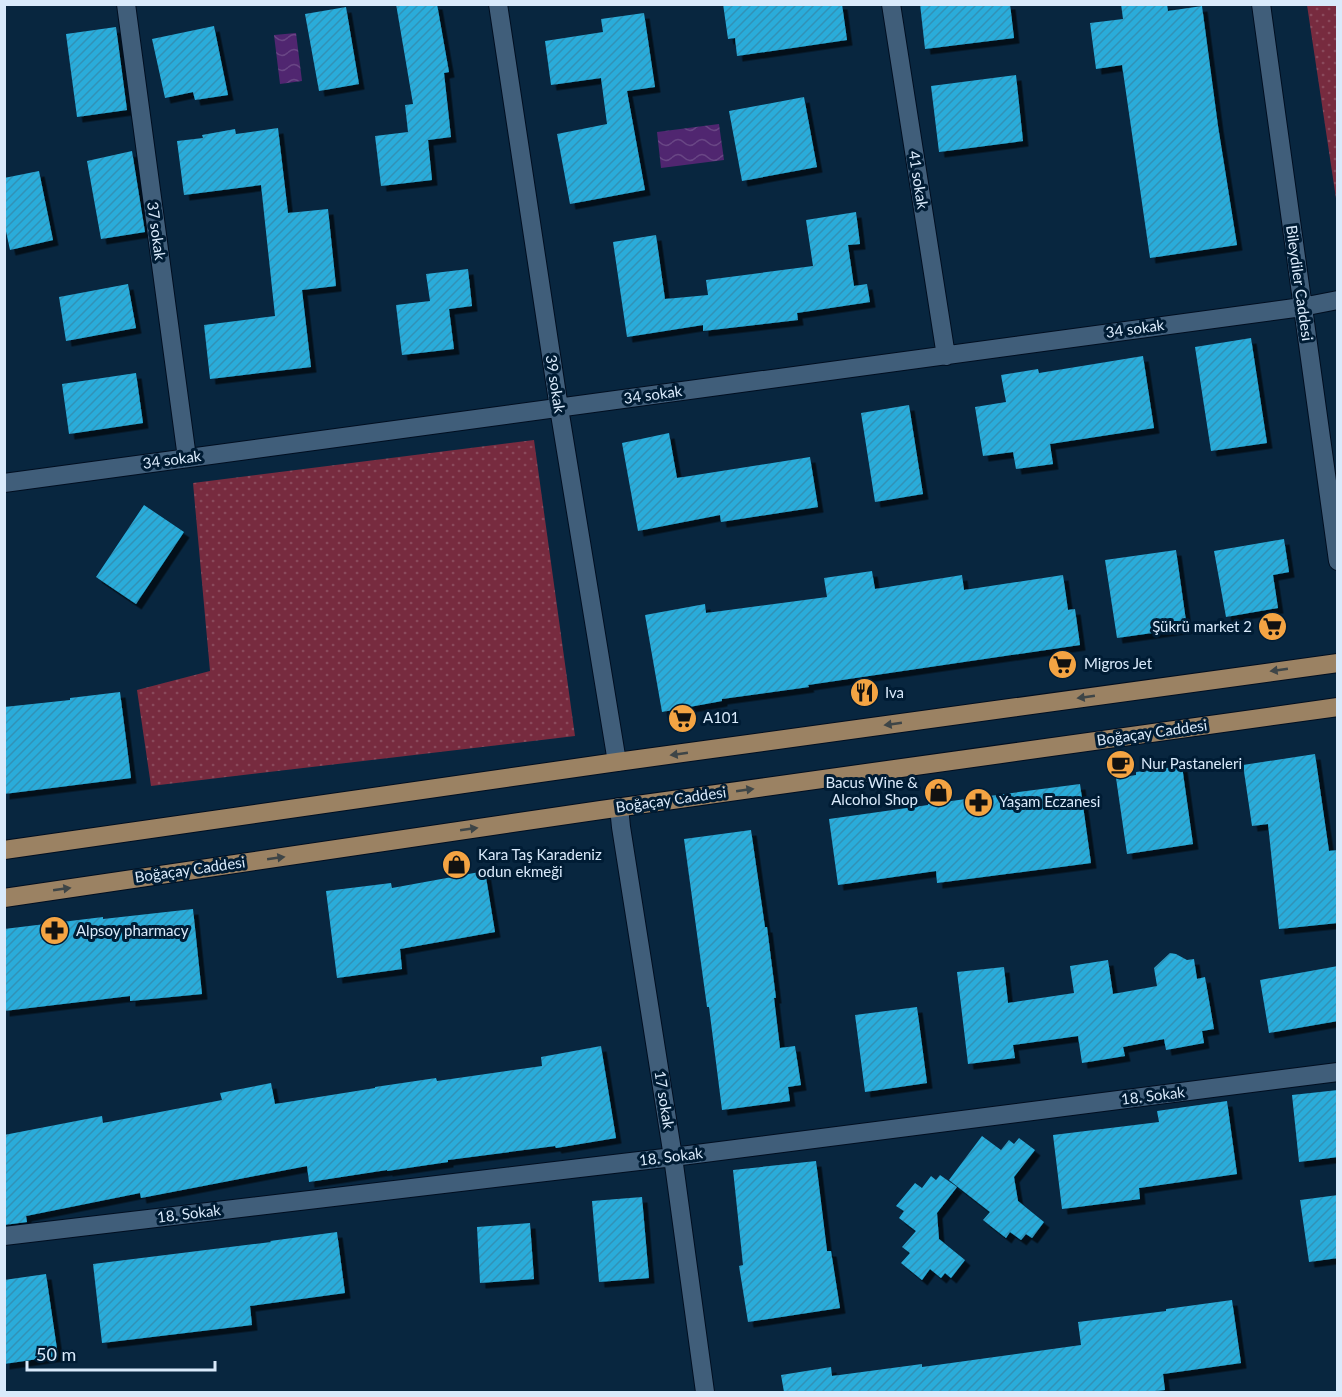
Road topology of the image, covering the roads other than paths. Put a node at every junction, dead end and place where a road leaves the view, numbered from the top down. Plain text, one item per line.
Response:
1 (126, 4) edge
2 (498, 4) edge
3 (891, 4) edge
4 (1261, 4) edge
5 (1338, 300) edge
6 (1302, 307) junction
7 (946, 356) junction
8 (559, 408) junction
9 (187, 458) junction
10 (4, 483) edge
11 (1338, 561) edge
12 (1338, 663) edge
13 (1338, 706) edge
14 (617, 762) junction
15 (620, 807) junction
16 (4, 850) edge
17 (4, 898) edge
18 (1338, 1072) edge
19 (673, 1157) junction
20 (4, 1236) edge
21 (705, 1392) edge

1 - 9 street, 37 sokak
2 - 8 street, 39 sokak
3 - 7 street, 41 sokak
4 - 6 street, Bileydiler Caddesi
5 - 6 street, 34 sokak
6 - 7 street, 34 sokak
6 - 11 street, Bileydiler Caddesi
7 - 8 street, 34 sokak
8 - 9 street, 34 sokak
8 - 14 street, 39 sokak
9 - 10 street, 34 sokak
12 -> 14 main road
15 -> 13 main road, Boğaçay Caddesi
14 - 16 main road
17 -> 15 main road, Boğaçay Caddesi
15 - 19 street, 17 sokak
18 - 19 street, 18. Sokak
19 - 20 street, 18. Sokak
19 - 21 street, 17 sokak

